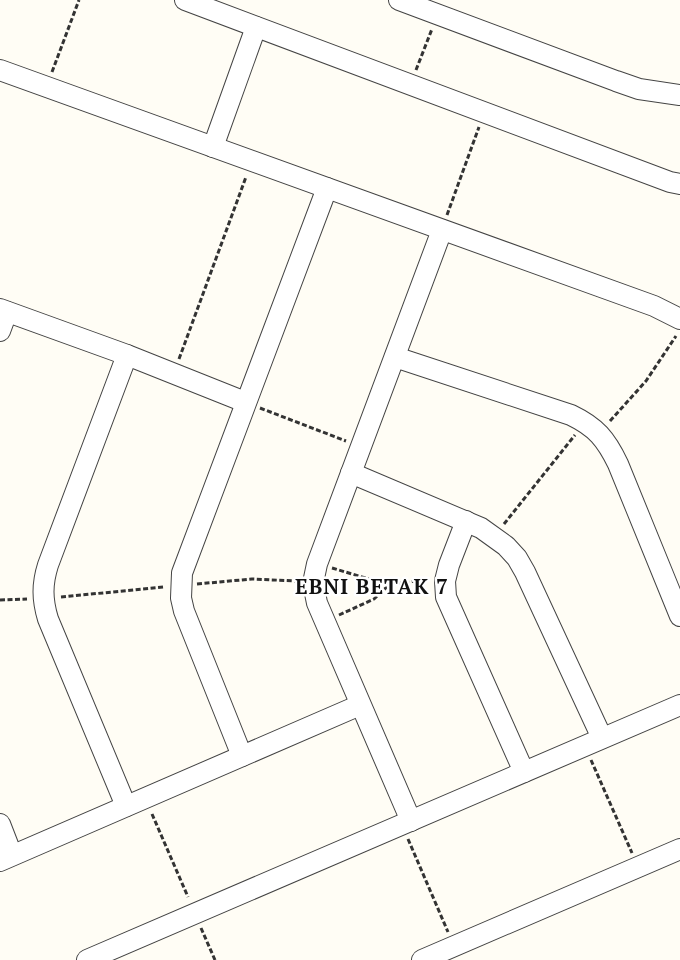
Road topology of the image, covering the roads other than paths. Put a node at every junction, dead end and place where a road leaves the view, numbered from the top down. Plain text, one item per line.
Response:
1 (185, 0) edge
2 (399, 0) edge
3 (256, 27) junction
4 (0, 70) edge
5 (680, 95) edge
6 (213, 147) junction
7 (680, 184) edge
8 (327, 188) junction
9 (442, 230) junction
10 (4, 310) edge
11 (680, 319) edge
12 (0, 331) edge
13 (127, 355) junction
14 (395, 357) junction
15 (245, 402) junction
16 (351, 473) junction
17 (466, 521) junction
18 (680, 616) edge
19 (360, 705) junction
20 (680, 705) edge
21 (594, 742) junction
22 (242, 756) junction
23 (524, 772) junction
24 (126, 806) junction
25 (406, 823) junction
26 (0, 824) edge
27 (680, 849) edge
28 (6, 858) edge
29 (87, 960) edge
30 (422, 960) edge

1 - 3 street
2 - 5 street
3 - 6 street
3 - 7 street
4 - 6 street
6 - 8 street
8 - 9 street
8 - 15 street
9 - 11 street
9 - 14 street
10 - 12 street
10 - 13 street
13 - 15 street
13 - 24 street
14 - 16 street
14 - 18 street
15 - 22 street
16 - 17 street
16 - 19 street
17 - 21 street
17 - 23 street
19 - 22 street
19 - 25 street
20 - 21 street
21 - 23 street
22 - 24 street
23 - 25 street
24 - 28 street
25 - 29 street
26 - 28 street
27 - 30 street

